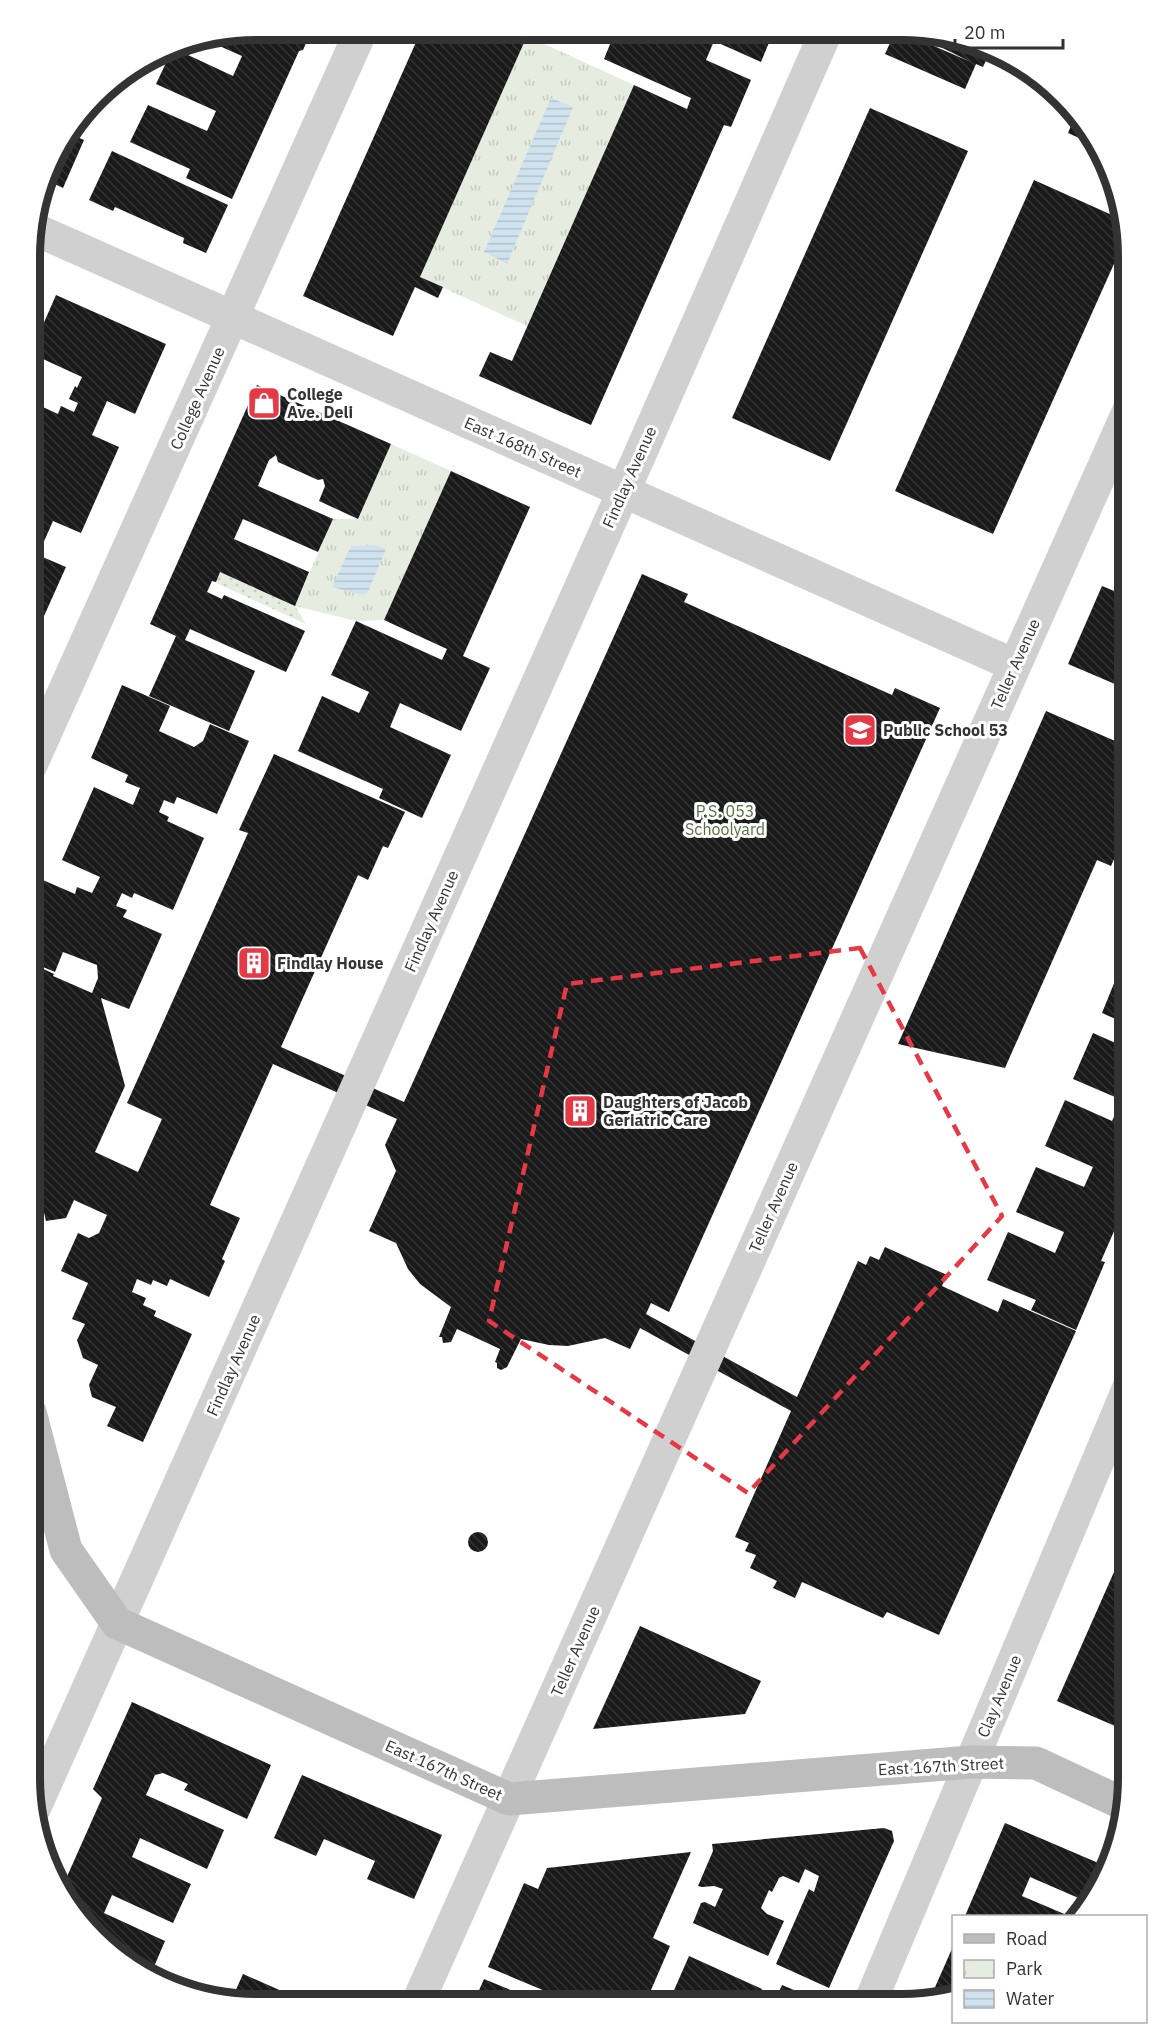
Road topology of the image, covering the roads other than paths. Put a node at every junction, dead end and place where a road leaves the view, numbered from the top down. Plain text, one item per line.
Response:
1 (357, 40) edge
2 (822, 40) edge
3 (42, 232) edge
4 (233, 317) junction
5 (1118, 434) edge
6 (623, 492) junction
7 (1014, 665) junction
8 (40, 745) edge
9 (1118, 1413) edge
10 (40, 1450) edge
11 (117, 1623) junction
12 (971, 1762) junction
13 (41, 1793) edge
14 (509, 1799) junction
15 (1117, 1800) edge
16 (421, 1994) edge
17 (874, 1994) edge

1 - 4 street, College Avenue
2 - 6 street, Findlay Avenue
3 - 4 street, East 168th Street
4 - 6 street, East 168th Street
4 - 8 street, College Avenue
5 - 7 street, Teller Avenue
6 - 7 street, East 168th Street
6 - 11 street, Findlay Avenue
7 - 14 street, Teller Avenue
9 - 12 street, Clay Avenue
10 - 11 street
11 - 13 street, Findlay Avenue
11 - 14 street, East 167th Street
12 - 14 street, East 167th Street
12 - 15 street, East 167th Street
12 - 17 street, Clay Avenue
14 - 16 street, Teller Avenue

